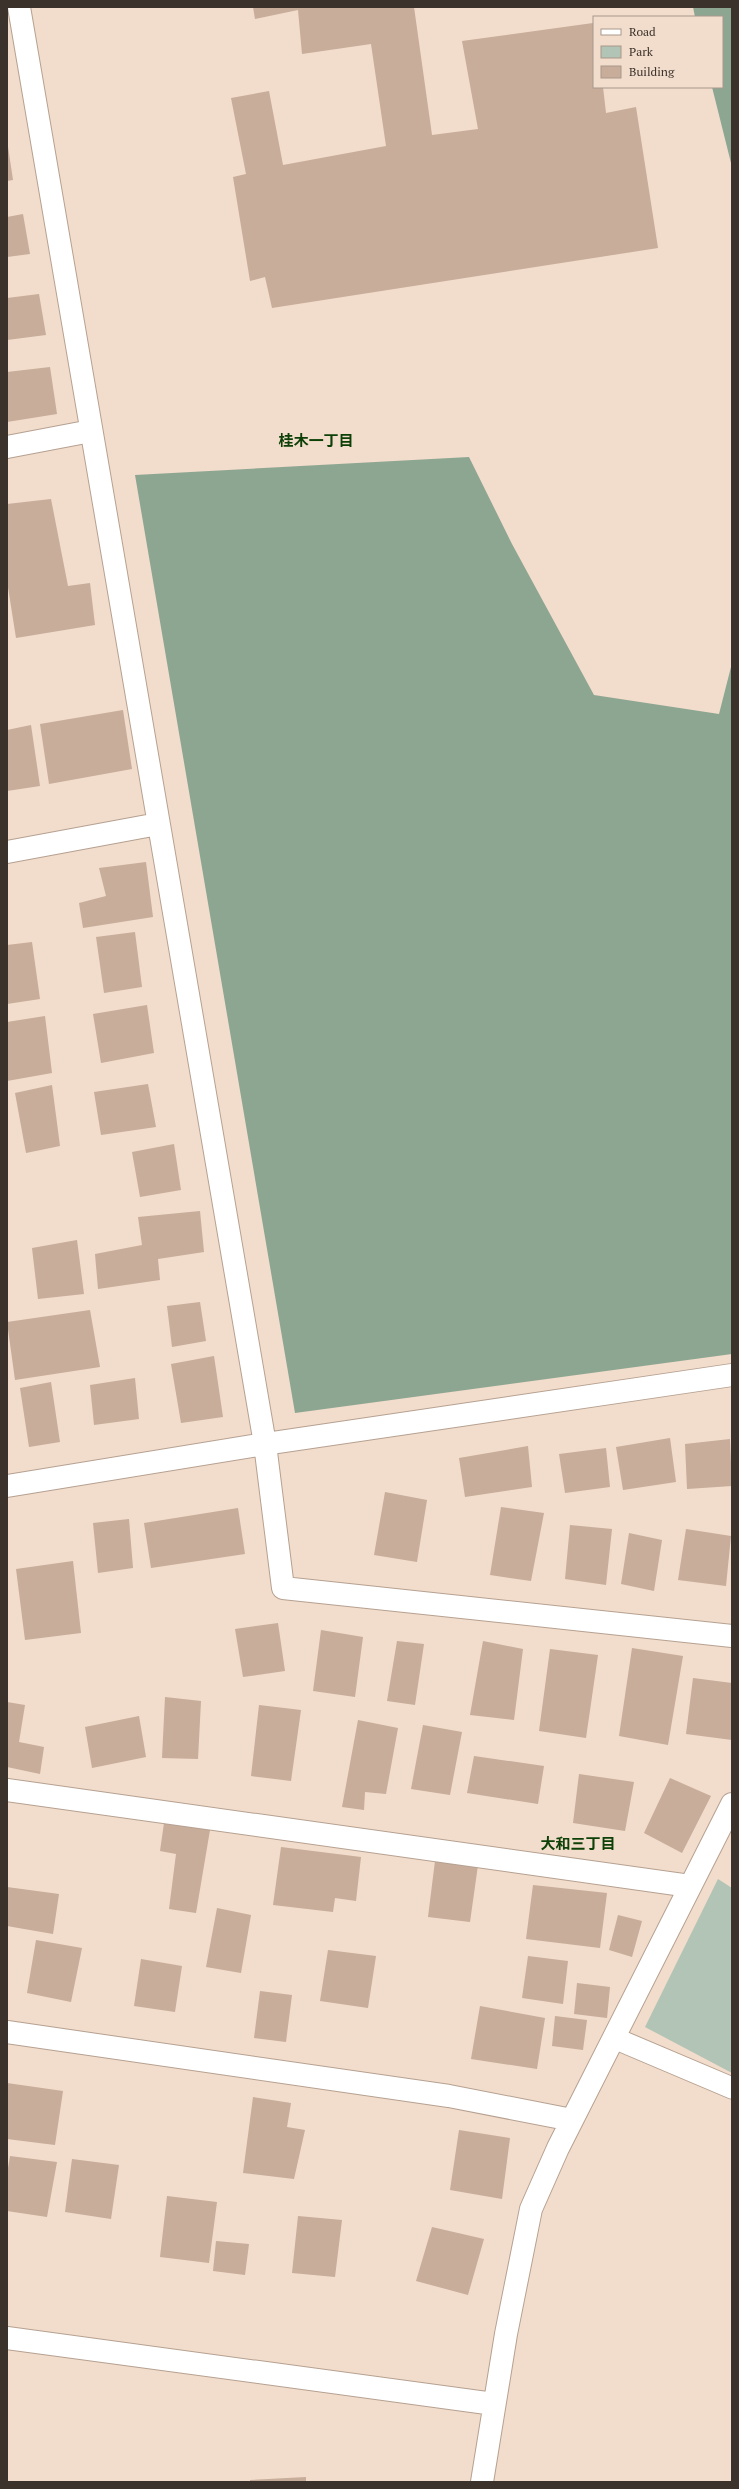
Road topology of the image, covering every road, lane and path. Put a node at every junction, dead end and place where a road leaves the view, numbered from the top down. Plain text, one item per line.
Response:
1 (19, 7) edge
2 (91, 431) junction
3 (7, 447) edge
4 (158, 824) junction
5 (7, 852) edge
6 (732, 1375) edge
7 (265, 1444) junction
8 (7, 1486) edge
9 (732, 1636) edge
10 (7, 1790) edge
11 (732, 1804) edge
12 (690, 1886) junction
13 (7, 2032) edge
14 (614, 2038) junction
15 (732, 2088) edge
16 (572, 2120) junction
17 (7, 2338) edge
18 (494, 2404) junction
19 (482, 2482) edge

1 - 2 street
2 - 3 street
2 - 4 street
4 - 5 street
4 - 7 street
6 - 7 street
7 - 8 street
7 - 9 street
10 - 12 street
11 - 12 street
12 - 14 street
13 - 16 street
14 - 15 lane
14 - 16 street
16 - 18 street
17 - 18 street
18 - 19 street

